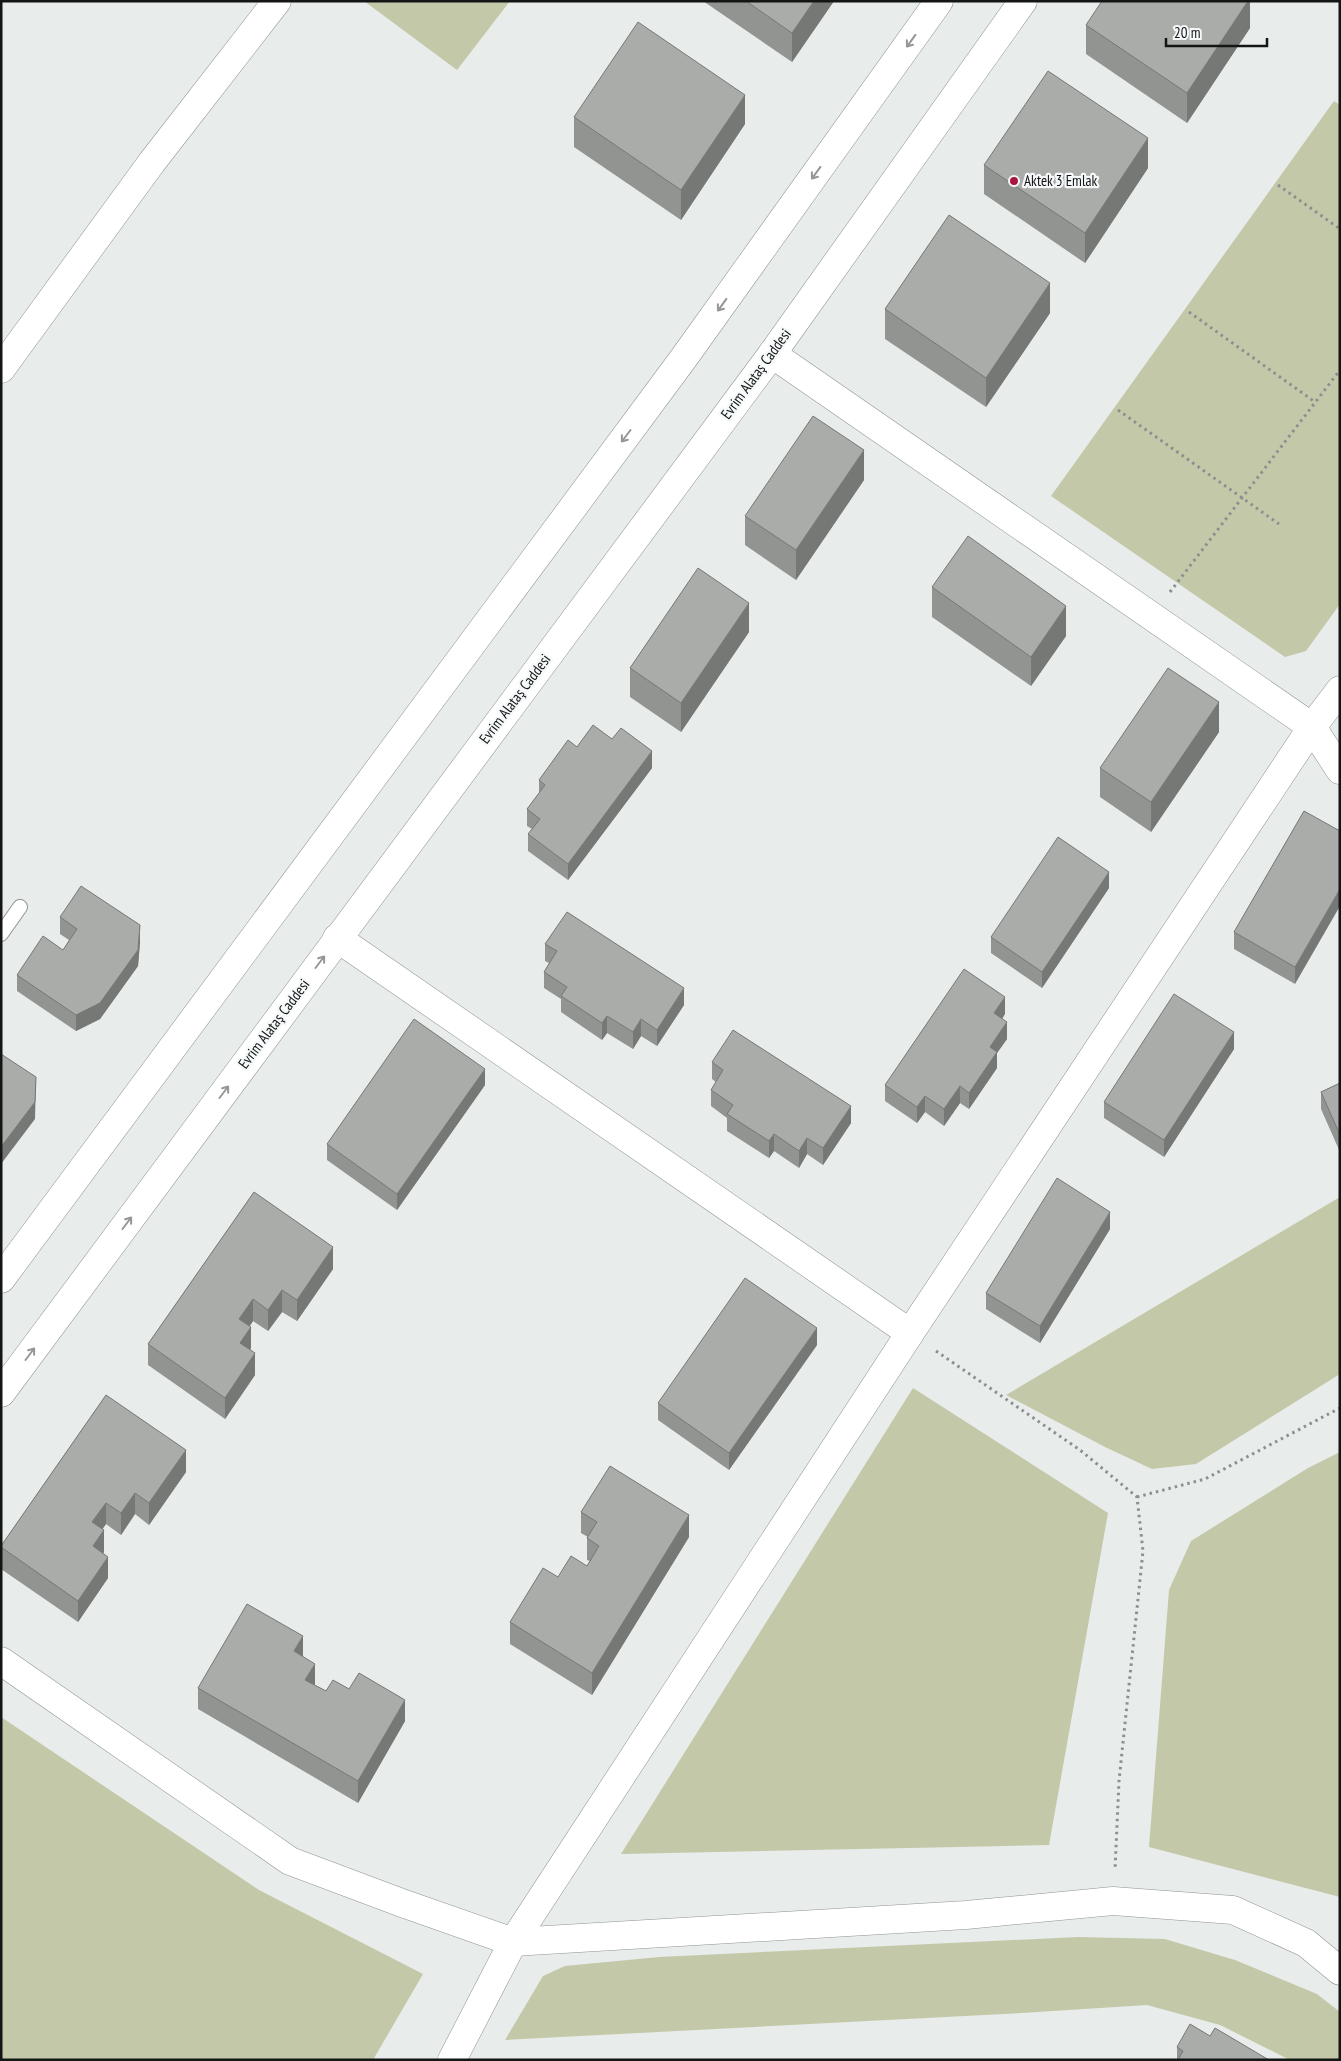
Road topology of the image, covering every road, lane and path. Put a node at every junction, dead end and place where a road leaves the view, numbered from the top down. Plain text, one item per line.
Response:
1 (277, 1) edge
2 (940, 1) edge
3 (1023, 1) edge
4 (1278, 185) dead end
5 (1340, 229) edge
6 (1189, 312) dead end
7 (772, 354) junction
8 (1, 369) edge
9 (1340, 370) edge
10 (1315, 402) junction
11 (1118, 410) dead end
12 (1241, 498) junction
13 (1279, 524) dead end
14 (1151, 617) junction
15 (1340, 690) edge
16 (1312, 727) junction
17 (1340, 770) edge
18 (20, 907) dead end
19 (1, 934) edge
20 (337, 938) junction
21 (1, 1279) edge
22 (910, 1333) junction
23 (1, 1393) edge
24 (1340, 1408) edge
25 (1137, 1497) junction
26 (1, 1661) edge
27 (1113, 1901) junction
28 (513, 1942) junction
29 (1340, 1971) edge
30 (452, 2060) edge

1 - 8 street
2 -> 21 street
3 - 7 street, Evrim Alataş Caddesi
4 - 5 path
6 - 10 path
7 - 14 street
7 - 20 street, Evrim Alataş Caddesi
9 - 10 path
10 - 12 path
11 - 12 path
12 - 13 path
12 - 14 path
14 - 16 street
15 - 16 street
16 - 17 street
16 - 22 street
18 - 19 lane
20 - 22 street
23 -> 20 street, Evrim Alataş Caddesi
22 - 25 path
22 - 28 street
24 - 25 path
25 - 27 path
26 - 28 street
27 - 28 street
27 - 29 street
28 - 30 street

